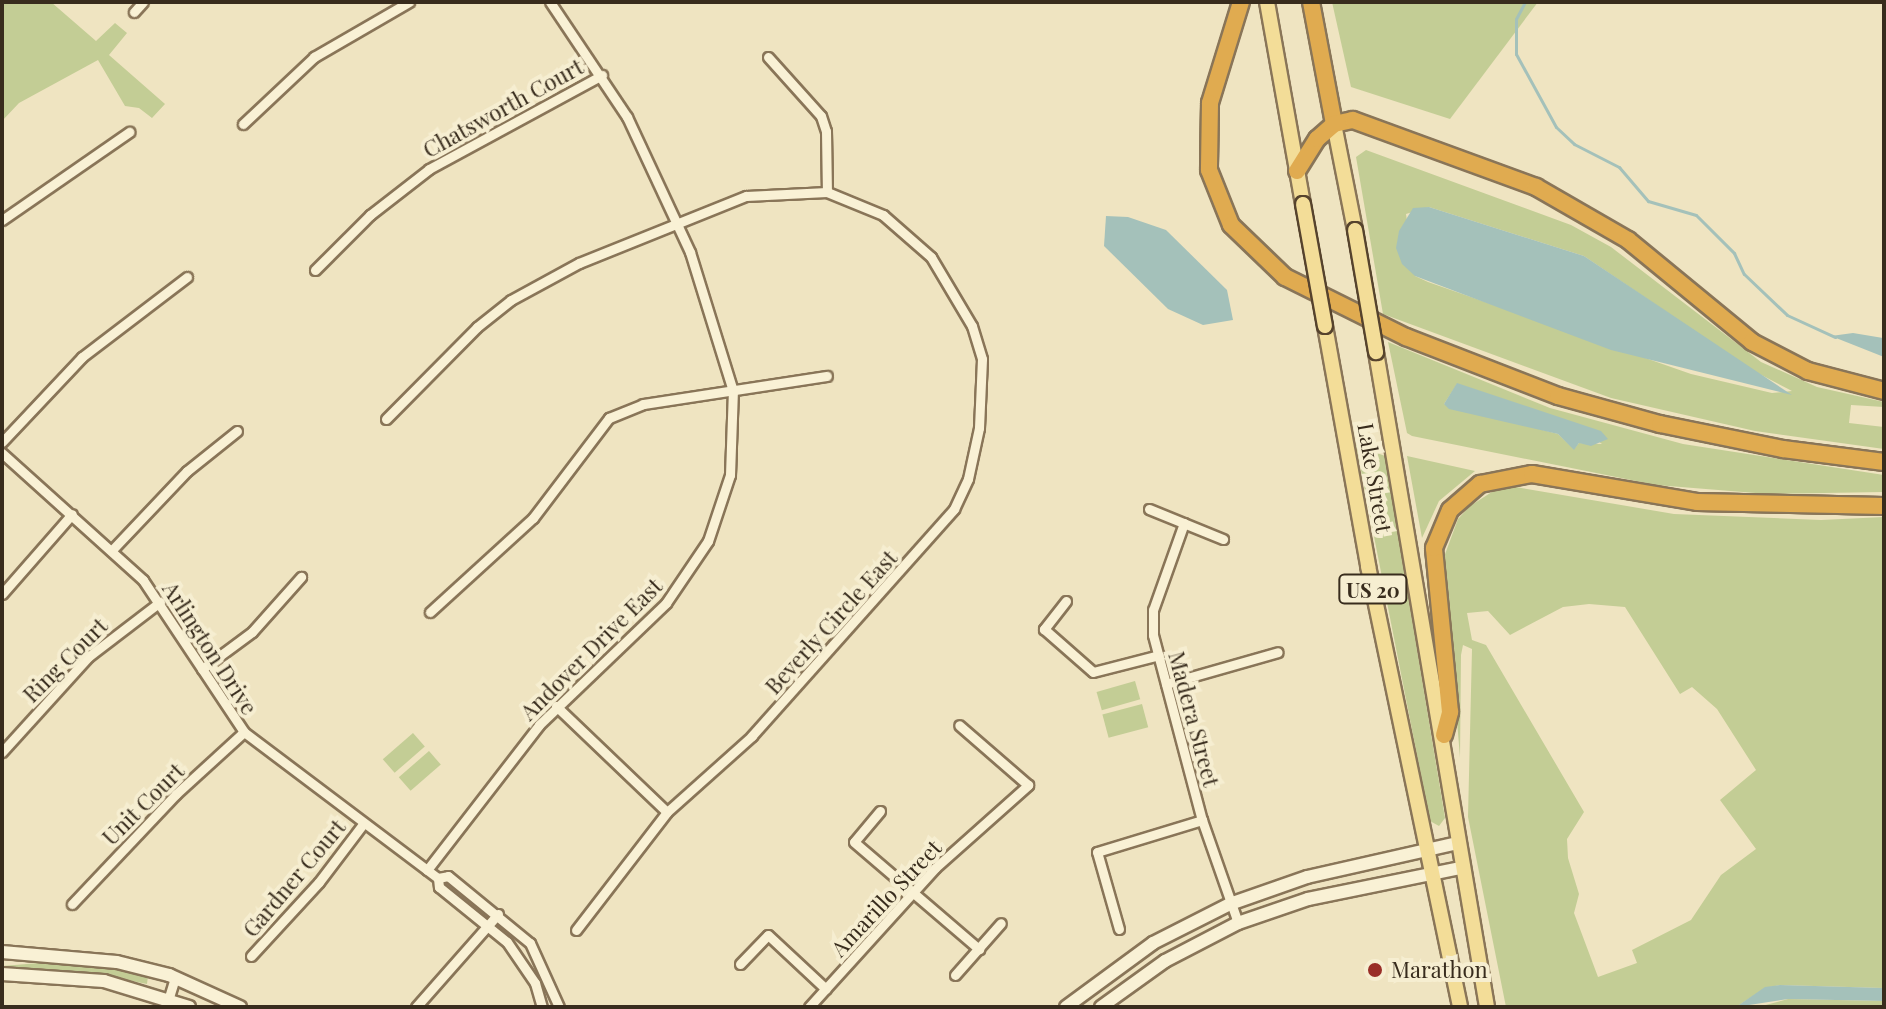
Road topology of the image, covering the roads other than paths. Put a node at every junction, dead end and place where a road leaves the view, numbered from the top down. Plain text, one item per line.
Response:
1 (143, 2) edge
2 (409, 2) edge
3 (550, 2) edge
4 (1241, 2) edge
5 (1267, 2) edge
6 (1311, 2) edge
7 (134, 12) dead end
8 (768, 57) dead end
9 (602, 75) junction
10 (243, 124) dead end
11 (1334, 124) junction
12 (129, 132) dead end
13 (1297, 171) junction
14 (827, 192) junction
15 (2, 220) edge
16 (678, 222) junction
17 (315, 270) dead end
18 (187, 277) dead end
19 (827, 376) dead end
20 (733, 391) junction
21 (1884, 391) edge
22 (386, 419) dead end
23 (237, 431) dead end
24 (2, 442) edge
25 (2, 453) edge
26 (1884, 462) edge
27 (1884, 506) edge
28 (1149, 509) dead end
29 (72, 514) junction
30 (1184, 523) junction
31 (1223, 539) dead end
32 (112, 550) junction
33 (301, 577) dead end
34 (2, 594) edge
35 (1066, 601) dead end
36 (160, 602) junction
37 (430, 612) dead end
38 (1278, 652) dead end
39 (1159, 655) junction
40 (202, 669) junction
41 (1166, 684) junction
42 (556, 706) junction
43 (959, 725) dead end
44 (244, 732) junction
45 (1444, 735) junction
46 (2, 752) edge
47 (880, 811) dead end
48 (667, 812) junction
49 (1202, 820) junction
50 (363, 824) junction
51 (1458, 843) junction
52 (1426, 850) junction
53 (1461, 868) junction
54 (427, 870) junction
55 (1430, 873) junction
56 (438, 878) junction
57 (912, 893) junction
58 (72, 904) dead end
59 (1230, 904) junction
60 (498, 914) junction
61 (1001, 923) dead end
62 (1238, 923) junction
63 (488, 925) junction
64 (1119, 929) dead end
65 (576, 930) dead end
66 (979, 949) junction
67 (2, 952) edge
68 (251, 956) dead end
69 (740, 964) dead end
70 (2, 974) edge
71 (955, 975) dead end
72 (175, 978) junction
73 (826, 989) junction
74 (167, 1003) edge
75 (812, 1006) edge
76 (189, 1007) edge
77 (240, 1007) edge
78 (416, 1007) edge
79 (542, 1007) edge
80 (559, 1007) edge
81 (1066, 1007) edge
82 (1101, 1007) edge
83 (1460, 1007) edge
84 (1487, 1007) edge

1 - 7 street
2 - 10 street
3 - 9 street, Andover Drive East
4 - 26 highway
5 - 13 main road, Lake Street / US 20
6 - 11 highway, Lake Street / US 20
8 - 14 street
9 - 16 street, Andover Drive East
9 - 17 street, Chatsworth Court
11 - 13 highway
11 - 21 highway
11 - 45 main road, Lake Street / US 20, bridge
12 - 15 street
13 - 52 main road, Lake Street / US 20, bridge
14 - 16 street
14 - 48 street, Beverly Circle East
16 - 20 street, Andover Drive East
16 - 22 street
18 - 24 street
19 - 20 street
20 - 37 street
20 - 42 street, Andover Drive East
23 - 32 street
25 - 29 street, Arlington Drive
27 - 45 highway
28 - 30 street
29 - 32 street, Arlington Drive
29 - 34 street
30 - 31 street
30 - 39 street, Madera Street
32 - 36 street, Arlington Drive
33 - 40 street
35 - 39 street
36 - 40 street, Arlington Drive
36 - 46 street, Ring Court
38 - 41 street
39 - 41 street, Madera Street
40 - 44 street, Arlington Drive
41 - 49 street, Madera Street
42 - 48 street
42 - 54 street, Andover Drive East
43 - 57 street, Amarillo Street
44 - 50 street, Arlington Drive
44 - 58 street, Unit Court
45 - 51 main road, Lake Street / US 20
47 - 57 street
48 - 65 street, Beverly Circle East
49 - 59 street, Madera Street
49 - 64 street
50 - 54 street, Arlington Drive
50 - 68 street, Gardner Court
51 - 52 main road
51 - 53 main road, Lake Street / US 20
52 - 55 main road, Lake Street / US 20
52 - 59 main road
53 - 55 main road
53 - 84 main road, Lake Street / US 20
54 - 56 street, Arlington Drive
55 - 62 main road
55 - 83 main road, Lake Street / US 20
56 - 60 street, Arlington Drive
56 - 63 street, Arlington Drive
57 - 66 street
57 - 73 street, Amarillo Street
59 - 62 street, Madera Street
59 - 81 main road
60 - 63 street
60 - 80 street, Arlington Drive
61 - 66 street
62 - 82 main road
63 - 78 street
63 - 79 street, Arlington Drive
66 - 71 street
67 - 72 main road
69 - 73 street
70 - 74 main road
72 - 74 street
72 - 77 main road
73 - 75 street, Amarillo Street
74 - 76 main road

